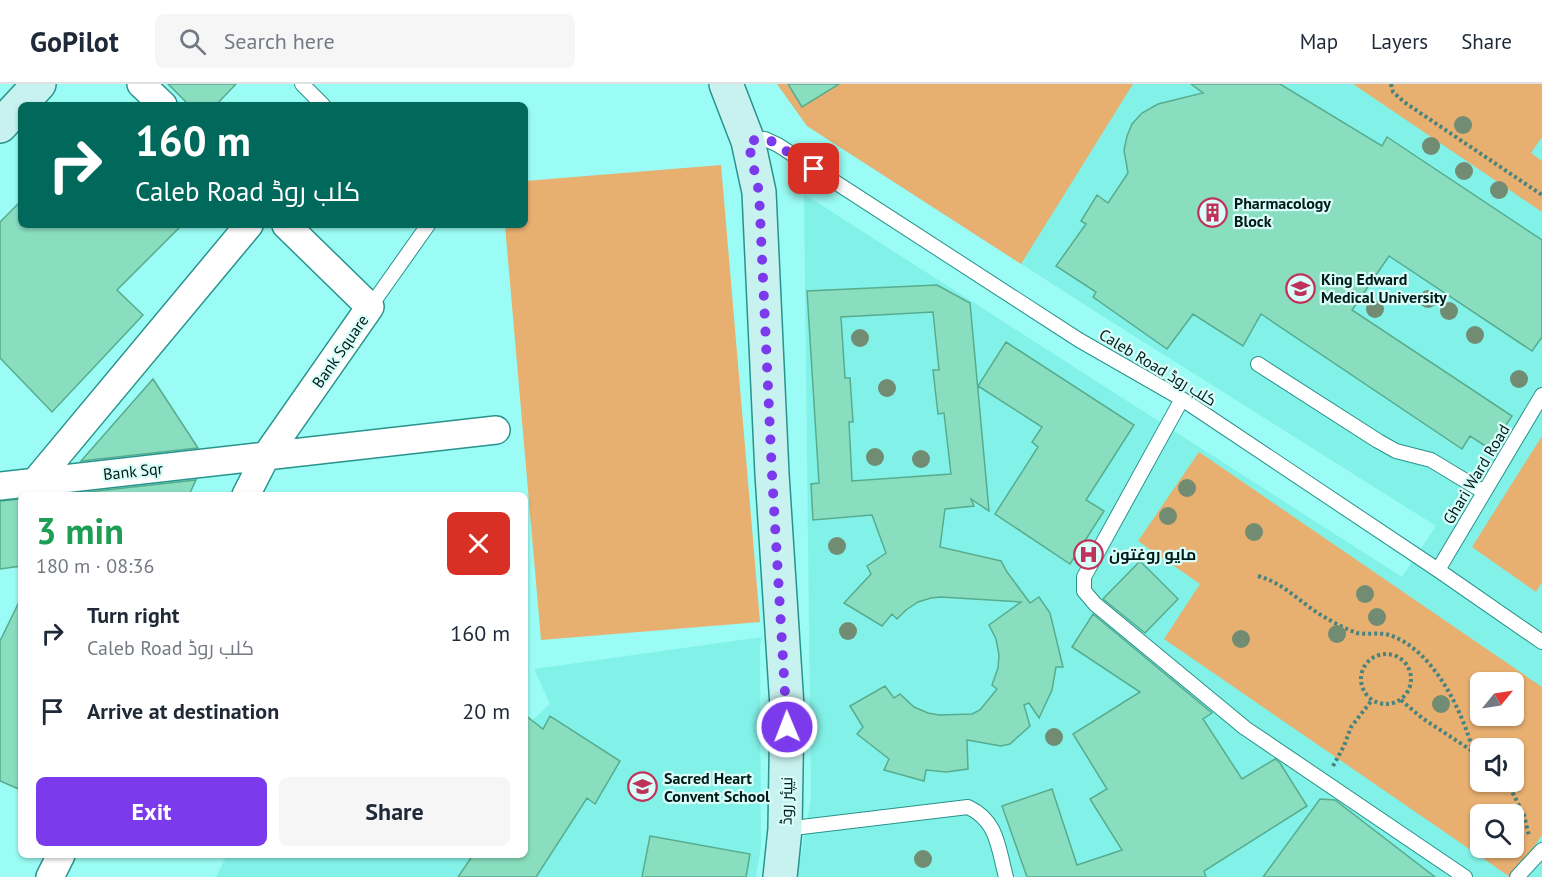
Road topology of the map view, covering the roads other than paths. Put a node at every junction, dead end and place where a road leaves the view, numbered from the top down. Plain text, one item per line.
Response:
1 (39, 84) edge
2 (141, 84) edge
3 (302, 84) edge
4 (726, 84) edge
5 (22, 102) edge
6 (160, 102) edge
7 (320, 102) edge
8 (18, 107) edge
9 (0, 126) edge
10 (748, 141) junction
11 (247, 228) edge
12 (288, 228) edge
13 (426, 228) edge
14 (370, 307) junction
15 (1258, 364) dead end
16 (1542, 395) edge
17 (1182, 399) junction
18 (496, 430) dead end
19 (266, 456) junction
20 (35, 482) junction
21 (0, 486) edge
22 (248, 492) edge
23 (1484, 492) junction
24 (1438, 570) junction
25 (1542, 642) edge
26 (785, 829) junction
27 (1538, 854) edge
28 (60, 858) edge
29 (50, 877) edge
30 (780, 877) edge
31 (1006, 877) edge
32 (1465, 877) edge
33 (1517, 877) edge

1 - 5 street
2 - 6 street
3 - 7 lane
4 - 10 street, نیپئر روڈ
8 - 9 street
10 - 17 lane, Caleb Road کلب روڈ
10 - 26 street, نیپئر روڈ
11 - 20 street
12 - 14 street, Bank Square
13 - 14 lane
14 - 19 street, Bank Square
15 - 23 lane
16 - 23 lane, Ghari Ward Road
17 - 24 lane, Caleb Road کلب روڈ
17 - 32 lane
18 - 19 street, Bank Sqr
19 - 20 street, Bank Sqr
19 - 22 street, Bank Square
20 - 21 street, Bank Sqr
23 - 24 lane, Ghari Ward Road
24 - 25 lane, Caleb Road کلب روڈ
26 - 30 street, نیپئر روڈ
26 - 31 lane
27 - 33 lane
28 - 29 street

